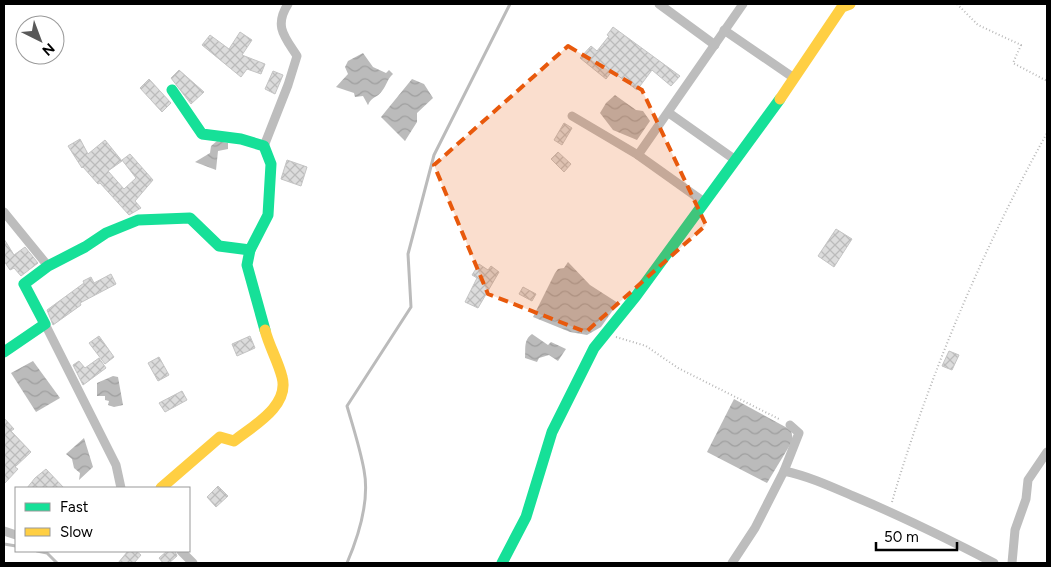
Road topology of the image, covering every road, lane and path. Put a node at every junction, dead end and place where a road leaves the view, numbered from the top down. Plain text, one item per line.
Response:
1 (288, 4) edge
2 (659, 4) edge
3 (742, 4) edge
4 (850, 4) edge
5 (957, 4) edge
6 (724, 30) junction
7 (715, 45) junction
8 (794, 78) junction
9 (1047, 81) edge
10 (172, 90) dead end
11 (669, 113) junction
12 (572, 116) dead end
13 (1047, 133) edge
14 (264, 146) junction
15 (638, 155) junction
16 (734, 158) junction
17 (704, 202) junction
18 (4, 212) edge
19 (250, 250) junction
20 (48, 266) junction
21 (45, 324) junction
22 (604, 335) junction
23 (4, 352) edge
24 (790, 425) joint
25 (1047, 452) edge
26 (784, 470) junction
27 (121, 487) edge
28 (162, 487) edge
29 (889, 512) junction
30 (182, 552) edge
31 (193, 563) edge
32 (502, 563) edge
33 (732, 563) edge
34 (994, 563) edge
35 (1012, 563) edge

1 - 14 street
2 - 7 street
3 - 6 street
4 - 8 street
5 - 9 path
6 - 7 street
6 - 8 street
7 - 11 street
8 - 16 street
10 - 14 street
11 - 15 street
11 - 16 street
12 - 15 street
13 - 29 path
14 - 19 street
15 - 17 street
16 - 17 street
17 - 22 street
18 - 20 street
19 - 20 street
19 - 28 street
20 - 21 street
21 - 23 street
21 - 27 street
22 - 24 path
22 - 32 street
24 - 26 street
25 - 35 street
26 - 29 street
26 - 33 street
29 - 34 street
30 - 31 street

